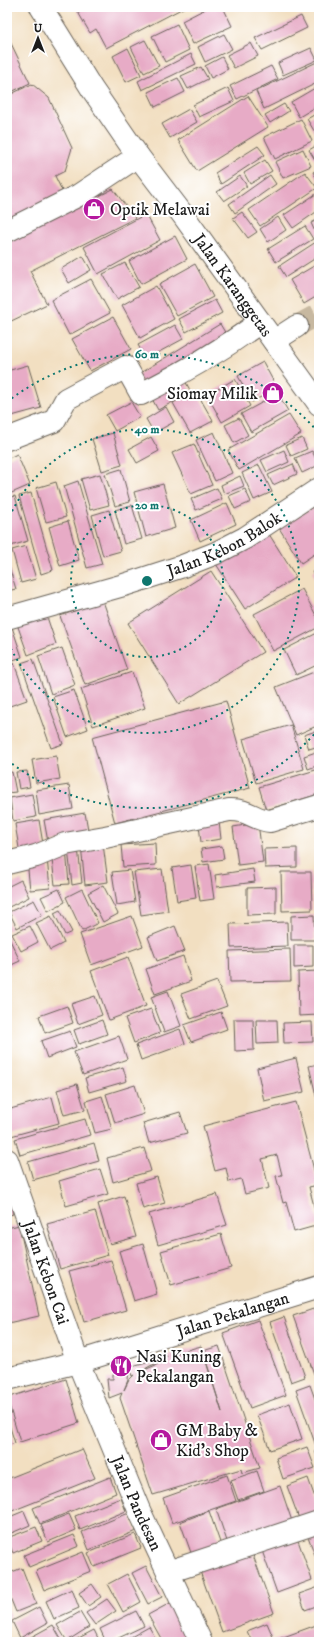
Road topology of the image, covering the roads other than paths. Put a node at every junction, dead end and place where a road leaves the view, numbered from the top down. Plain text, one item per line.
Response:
1 (41, 7) edge
2 (135, 150) junction
3 (7, 231) edge
4 (260, 322) junction
5 (297, 326) tunnel mouth
6 (274, 341) junction
7 (319, 404) edge
8 (7, 439) edge
9 (319, 489) edge
10 (7, 618) edge
11 (319, 806) edge
12 (7, 863) edge
13 (7, 1160) edge
14 (319, 1287) edge
15 (78, 1362) junction
16 (7, 1378) edge
17 (319, 1522) edge
18 (168, 1572) junction
19 (201, 1642) edge

1 - 2 street, Jalan Karanggetas
2 - 3 street
2 - 4 street, Jalan Karanggetas
4 - 6 street, Jalan Karanggetas
4 - 8 street
5 - 6 street
6 - 7 street, Jalan Karanggetas
9 - 10 street, Jalan Kebon Balok
11 - 12 street
13 - 15 street, Jalan Kebon Cai
14 - 15 street, Jalan Pekalangan
15 - 16 street, Jalan Pekalangan
15 - 18 street, Jalan Pandesan
17 - 18 street
18 - 19 street, Jalan Pandesan

